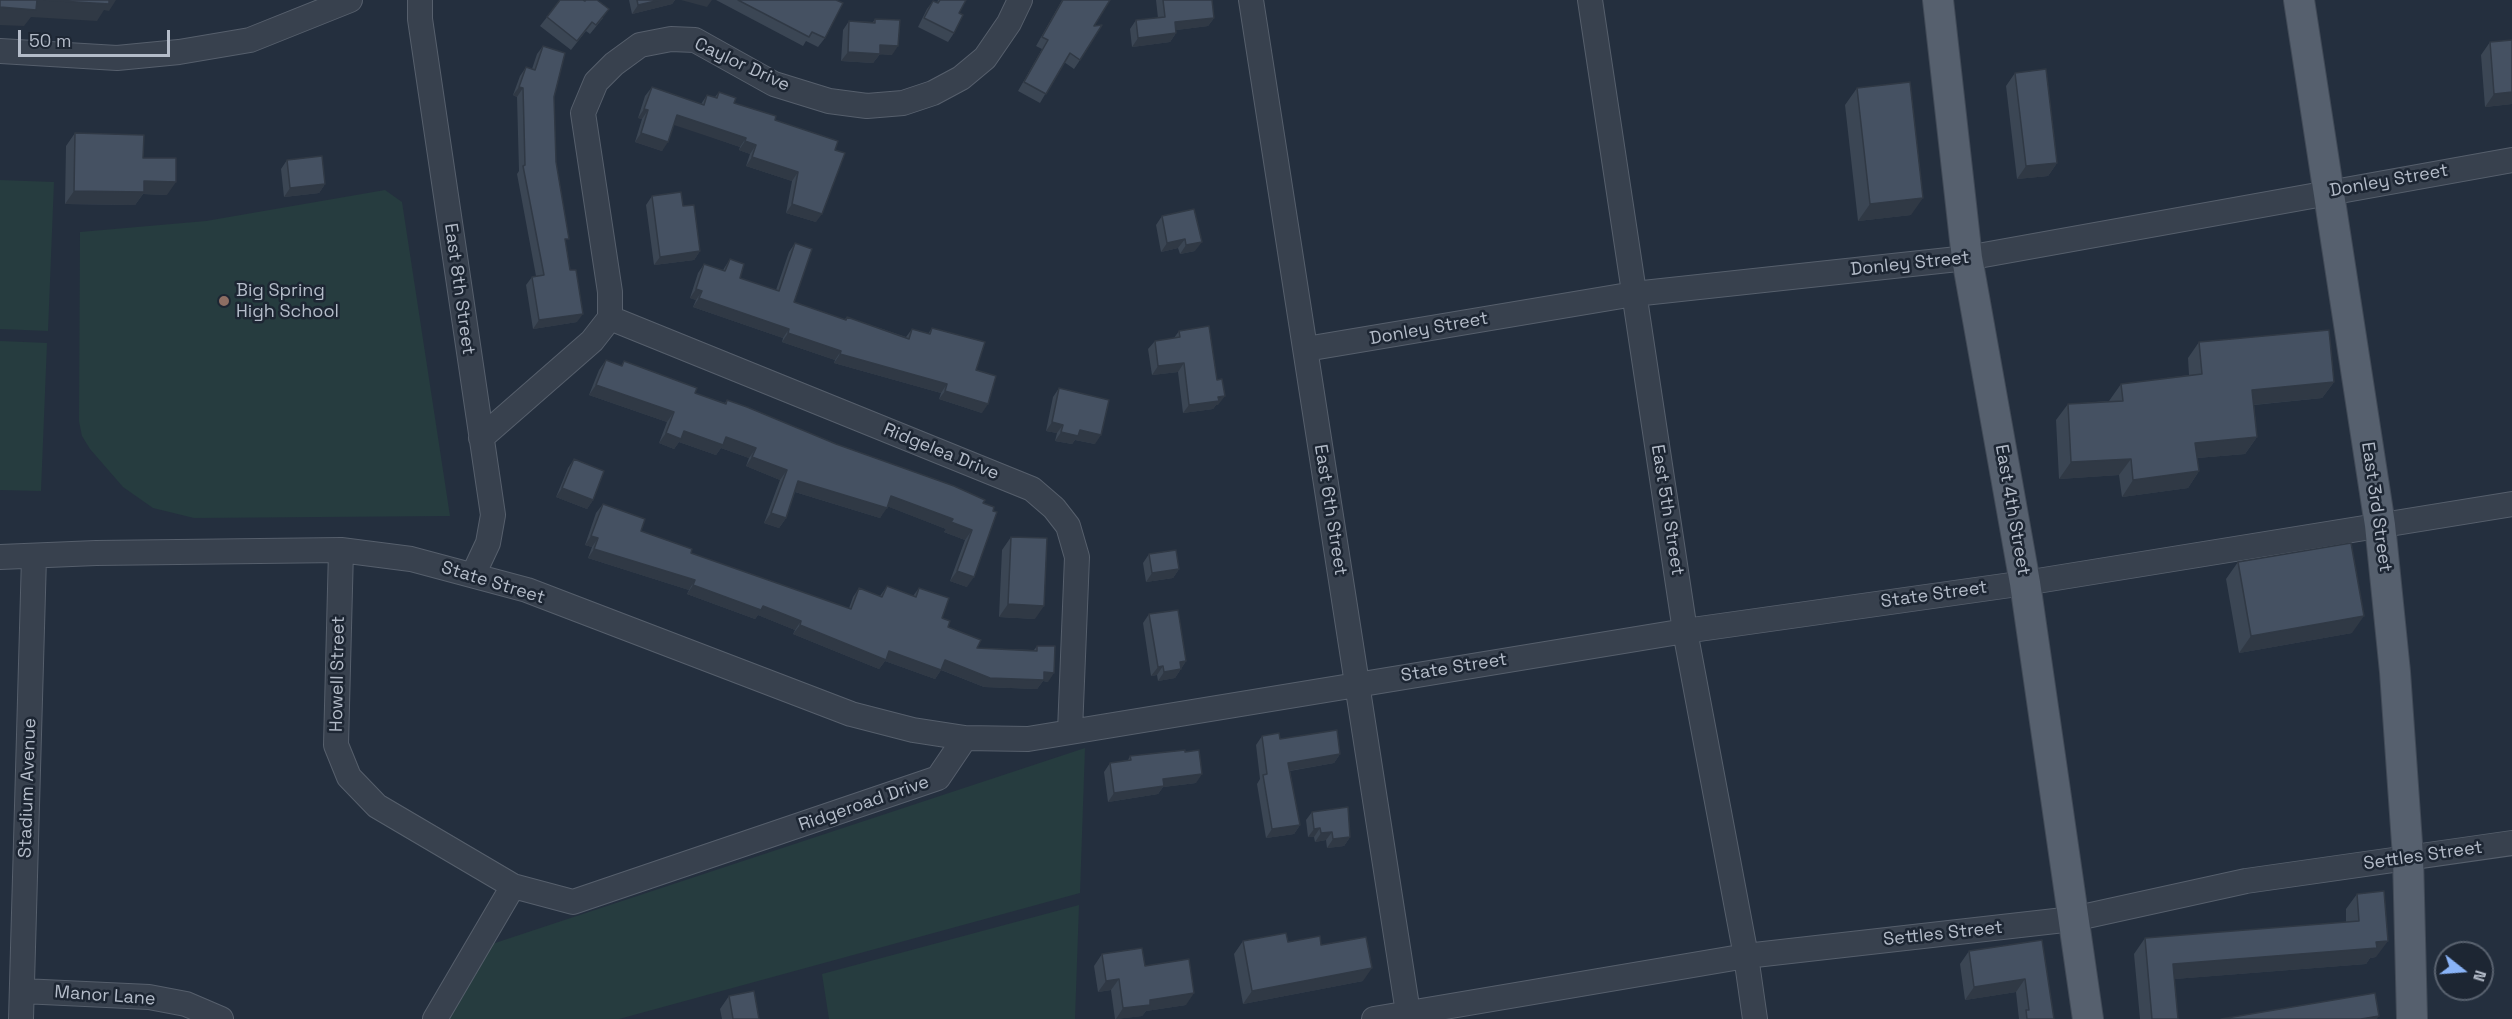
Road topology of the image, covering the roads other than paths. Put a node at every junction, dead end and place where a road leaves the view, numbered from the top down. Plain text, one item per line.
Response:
1 (350, 0) edge
2 (420, 0) edge
3 (1020, 0) edge
4 (1251, 0) edge
5 (1590, 0) edge
6 (1938, 0) edge
7 (2299, 0) edge
8 (0, 51) edge
9 (2512, 160) edge
10 (2329, 191) junction
11 (1967, 258) junction
12 (1634, 294) junction
13 (610, 318) junction
14 (1306, 350) junction
15 (481, 438) junction
16 (2512, 504) edge
17 (2380, 525) junction
18 (340, 550) junction
19 (0, 557) edge
20 (34, 557) junction
21 (473, 575) junction
22 (2025, 583) junction
23 (1685, 631) junction
24 (1356, 684) junction
25 (1070, 731) junction
26 (964, 738) junction
27 (2512, 843) edge
28 (2408, 857) junction
29 (513, 885) junction
30 (2073, 919) junction
31 (1746, 956) junction
32 (22, 991) junction
33 (1408, 1016) edge
34 (21, 1019) edge
35 (221, 1019) edge
36 (435, 1019) edge
37 (1374, 1019) edge
38 (1755, 1019) edge
39 (2088, 1019) edge
40 (2412, 1019) edge

1 - 8 street
2 - 15 street, East 8th Street
3 - 13 street, Caylor Drive
4 - 14 street, East 6th Street
5 - 12 street, East 5th Street
6 - 11 main road, East 4th Street
7 - 10 main road, East 3rd Street
9 - 10 street, Donley Street
10 - 11 street, Donley Street
10 - 17 main road, East 3rd Street
11 - 12 street, Donley Street
11 - 22 main road, East 4th Street
12 - 14 street, Donley Street
12 - 23 street, East 5th Street
13 - 15 street
13 - 25 street, Ridgelea Drive
14 - 24 street, East 6th Street
15 - 21 street, East 8th Street
16 - 17 street, State Street
17 - 22 street, State Street
17 - 28 main road, East 3rd Street
18 - 20 street, State Street
18 - 21 street, State Street
18 - 29 street, Howell Street
19 - 20 street, State Street
20 - 32 street, Stadium Avenue
21 - 26 street, State Street
22 - 23 street, State Street
22 - 30 main road, East 4th Street
23 - 24 street, State Street
23 - 31 street, East 5th Street
24 - 25 street
24 - 33 street, East 6th Street
25 - 26 street
26 - 29 street, Ridgeroad Drive
27 - 28 street, Settles Street
28 - 30 street, Settles Street
28 - 40 main road, East 3rd Street
29 - 36 street
30 - 31 street, Settles Street
30 - 39 main road, East 4th Street
31 - 33 street, Settles Street
31 - 38 street, East 5th Street
32 - 34 street, Stadium Avenue
32 - 35 street, Manor Lane
33 - 37 street, Settles Street

